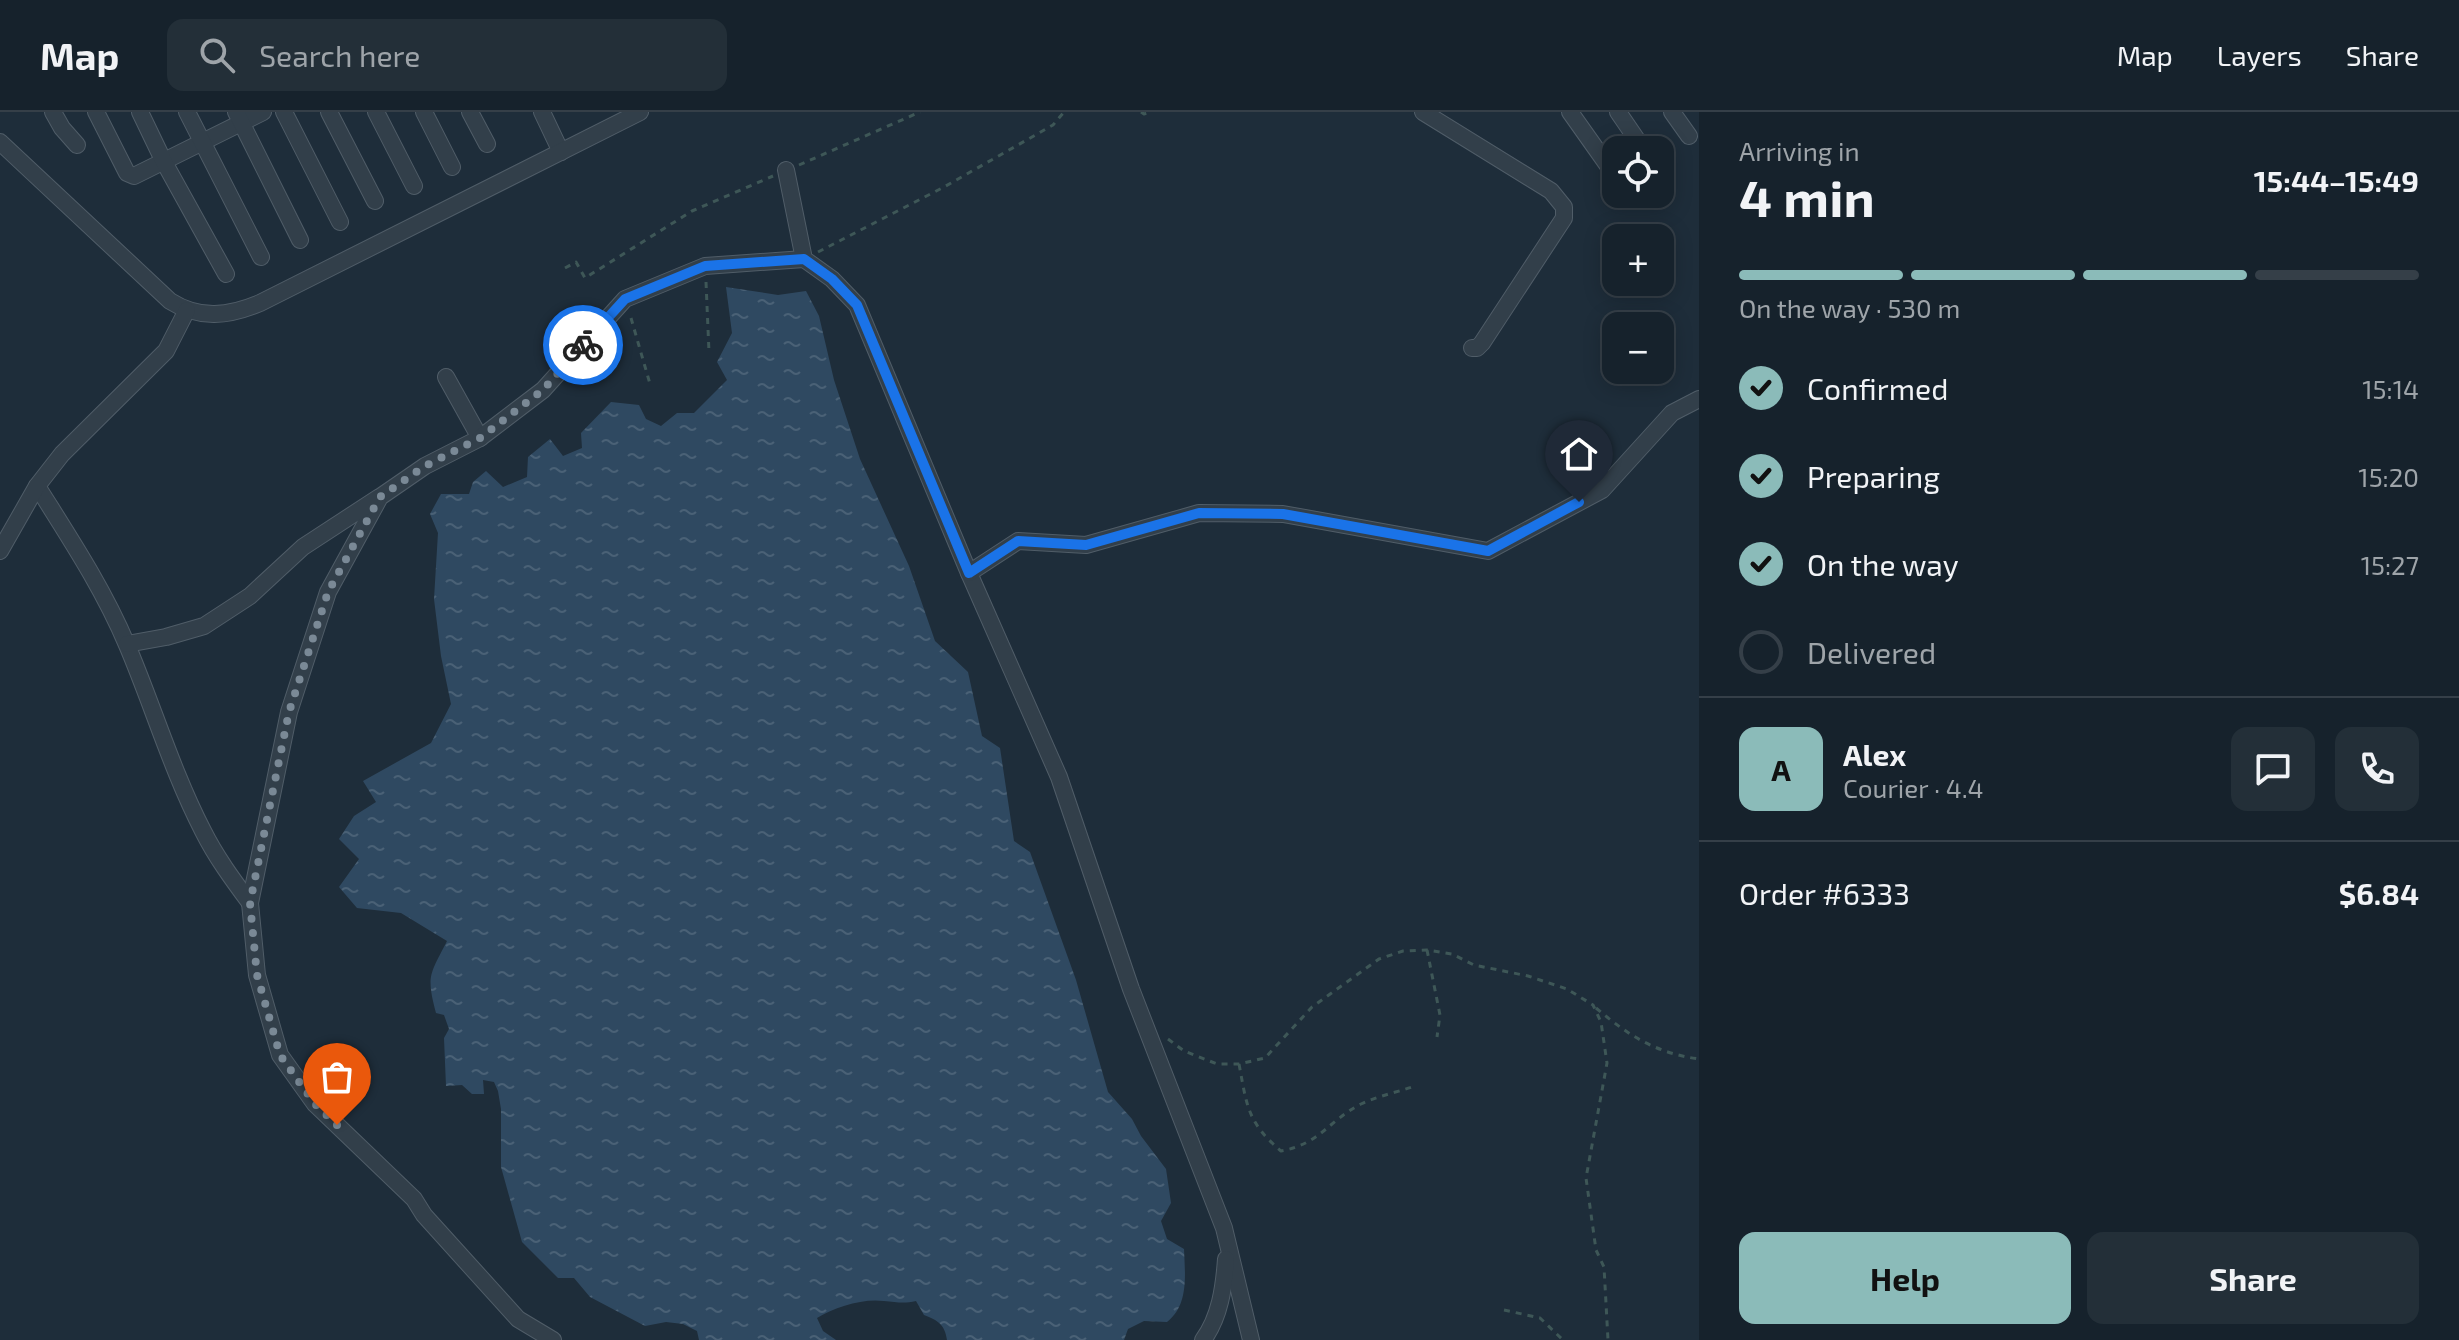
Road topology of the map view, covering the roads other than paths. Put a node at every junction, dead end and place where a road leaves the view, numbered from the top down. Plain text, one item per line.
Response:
1 (53, 112) edge
2 (96, 112) edge
3 (140, 112) edge
4 (187, 112) edge
5 (263, 112) edge
6 (284, 112) edge
7 (329, 112) edge
8 (376, 112) edge
9 (424, 112) edge
10 (470, 112) edge
11 (542, 112) edge
12 (640, 112) edge
13 (1423, 112) edge
14 (1570, 112) edge
15 (1618, 112) edge
16 (1672, 112) edge
17 (238, 118) edge
18 (1634, 136) edge
19 (1689, 136) dead end
20 (0, 142) edge
21 (202, 143) junction
22 (487, 144) dead end
23 (77, 145) dead end
24 (561, 152) junction
25 (1602, 157) edge
26 (164, 162) junction
27 (452, 167) dead end
28 (786, 170) road end
29 (414, 186) dead end
30 (375, 201) dead end
31 (340, 222) dead end
32 (300, 240) dead end
33 (261, 257) dead end
34 (804, 259) junction
35 (226, 274) dead end
36 (187, 310) junction
37 (1472, 348) dead end
38 (446, 377) dead end
39 (1699, 399) edge
40 (480, 438) junction
41 (37, 486) junction
42 (380, 497) junction
43 (0, 551) edge
44 (969, 573) junction
45 (127, 644) junction
46 (250, 903) junction
47 (1227, 1242) junction
48 (553, 1340) edge
49 (1203, 1340) edge
50 (1251, 1340) edge

1 - 23 street
2 - 26 street
3 - 26 street
4 - 21 street
5 - 17 street
6 - 31 street
7 - 30 street
8 - 29 street
9 - 27 street
10 - 22 street
11 - 24 street
12 - 24 street
13 - 37 street
14 - 25 street
15 - 18 street
16 - 19 street
17 - 21 street
17 - 32 street
20 - 36 street
21 - 26 street
21 - 33 street
24 - 36 street
26 - 35 street
28 - 34 street
34 - 40 street
34 - 44 street
36 - 41 street
38 - 40 street
39 - 44 street
40 - 42 street
41 - 43 street
41 - 45 street
42 - 45 street
42 - 46 street
44 - 47 street
45 - 46 street
46 - 48 street
47 - 49 street
47 - 50 street

